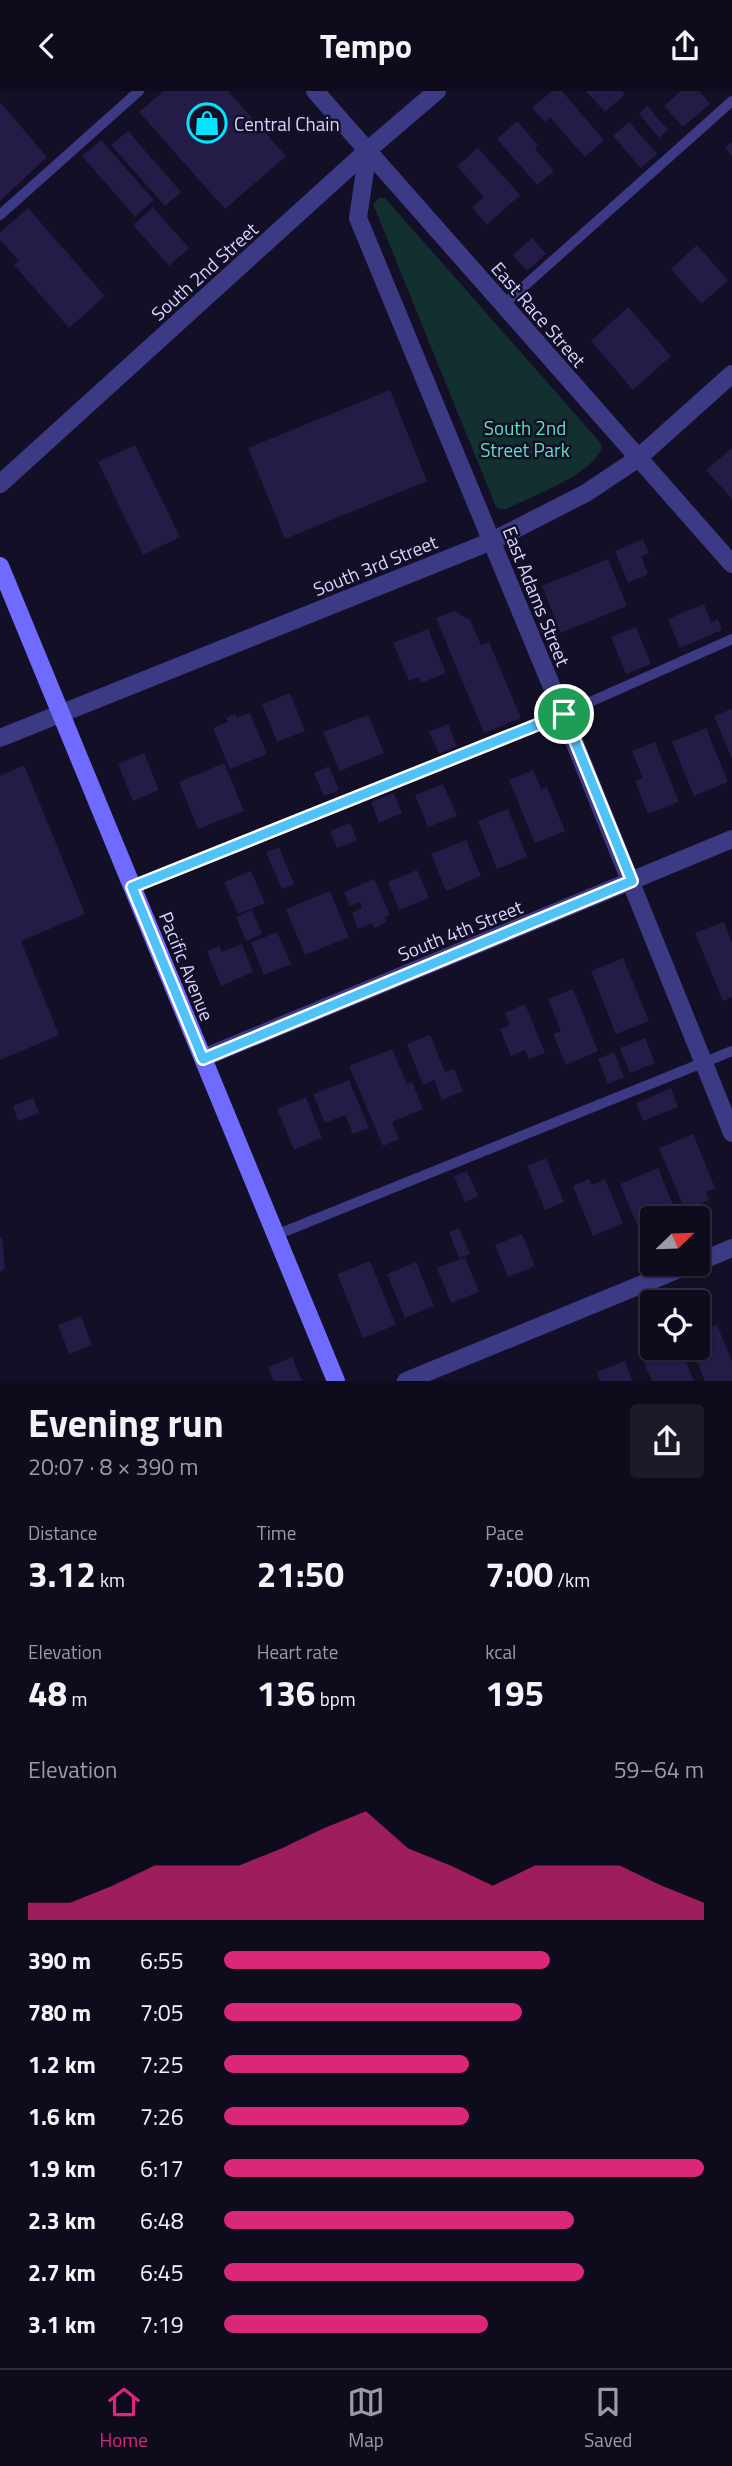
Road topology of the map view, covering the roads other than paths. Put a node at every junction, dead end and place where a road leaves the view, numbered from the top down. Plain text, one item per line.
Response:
1 (139, 91) edge
2 (315, 91) edge
3 (436, 91) edge
4 (732, 101) edge
5 (368, 150) junction
6 (0, 215) edge
7 (503, 305) junction
8 (732, 374) edge
9 (637, 459) junction
10 (0, 484) edge
11 (492, 541) junction
12 (732, 563) edge
13 (0, 566) edge
14 (732, 639) edge
15 (60, 712) junction
16 (564, 714) junction
17 (0, 738) edge
18 (732, 839) edge
19 (632, 881) junction
20 (132, 887) junction
21 (732, 1051) edge
22 (203, 1059) junction
23 (704, 1062) junction
24 (732, 1133) edge
25 (276, 1235) junction
26 (732, 1248) edge
27 (710, 1257) edge
28 (664, 1276) edge
29 (336, 1381) edge
30 (406, 1381) edge

1 - 6 lane
2 - 5 street, East Race Street
3 - 5 street, South 2nd Street
4 - 7 lane
5 - 7 street, East Race Street
5 - 10 street, South 2nd Street
5 - 11 street, East Adams Street
7 - 9 street, East Race Street
8 - 9 street, South 3rd Street
9 - 11 street, South 3rd Street
9 - 12 street, East Race Street
11 - 15 street, South 3rd Street
11 - 16 street, East Adams Street
13 - 15 street, Pacific Avenue
14 - 16 lane
15 - 17 street, South 3rd Street
15 - 20 street, Pacific Avenue
16 - 19 street, East Adams Street
16 - 20 lane
18 - 19 street, South 4th Street
19 - 22 street, South 4th Street
19 - 23 street, East Adams Street
20 - 22 street, Pacific Avenue
21 - 23 lane
22 - 25 street, Pacific Avenue
23 - 24 street, East Adams Street
23 - 25 lane
25 - 29 street, Pacific Avenue
26 - 27 street
28 - 30 street

